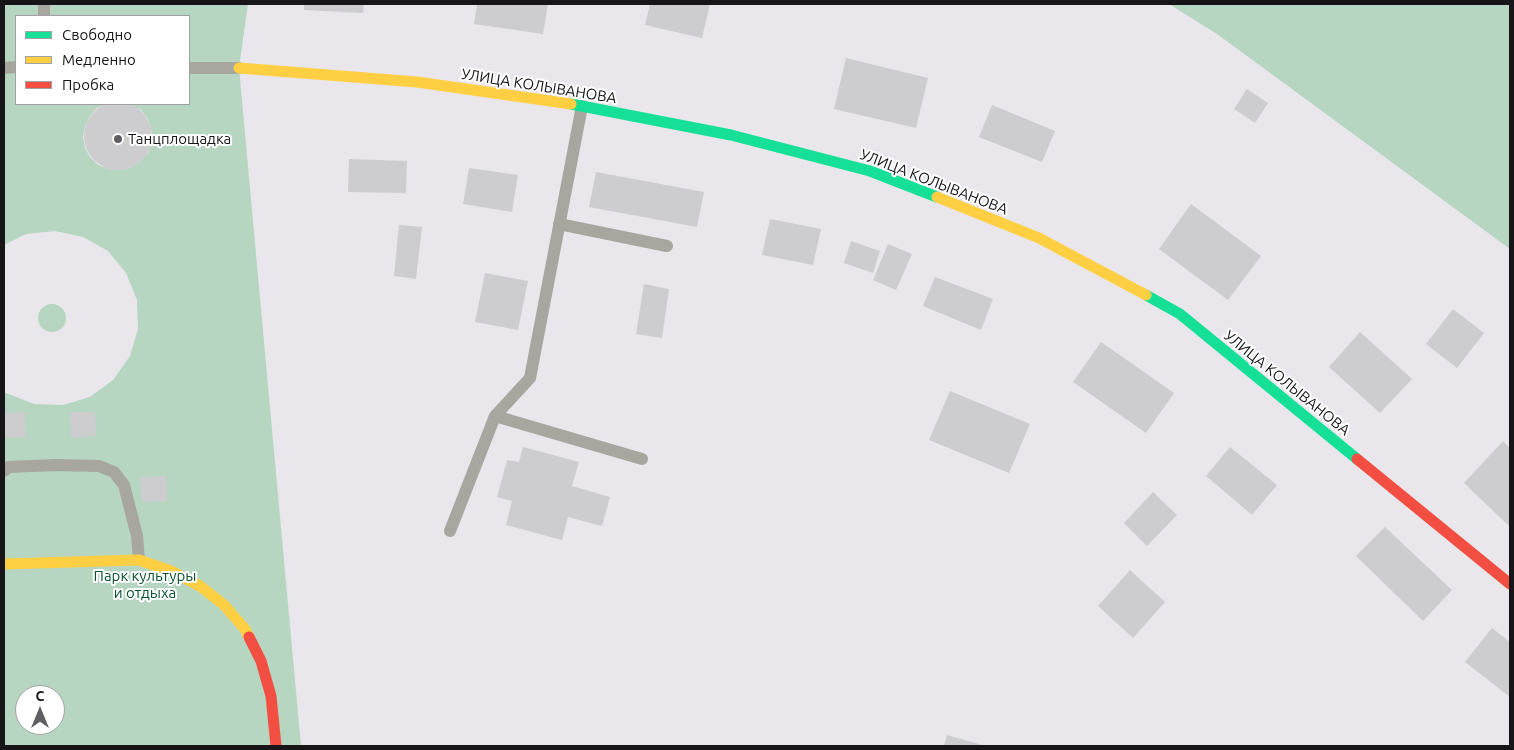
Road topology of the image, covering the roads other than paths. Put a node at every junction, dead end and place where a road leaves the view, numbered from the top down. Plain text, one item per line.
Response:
1 (190, 68) edge
2 (239, 68) joint
3 (582, 106) junction
4 (559, 224) junction
5 (667, 246) dead end
6 (495, 416) junction
7 (642, 459) dead end
8 (4, 471) edge
9 (450, 530) dead end
10 (139, 560) junction
11 (4, 564) edge
12 (1510, 584) edge
13 (276, 746) edge

1 - 2 lane
2 - 3 street, УЛИЦА КОЛЫВАНОВА
3 - 4 lane
3 - 12 street, УЛИЦА КОЛЫВАНОВА
4 - 5 lane
4 - 6 lane
6 - 7 lane
6 - 9 lane
8 - 10 lane
10 - 11 street
10 - 13 street

